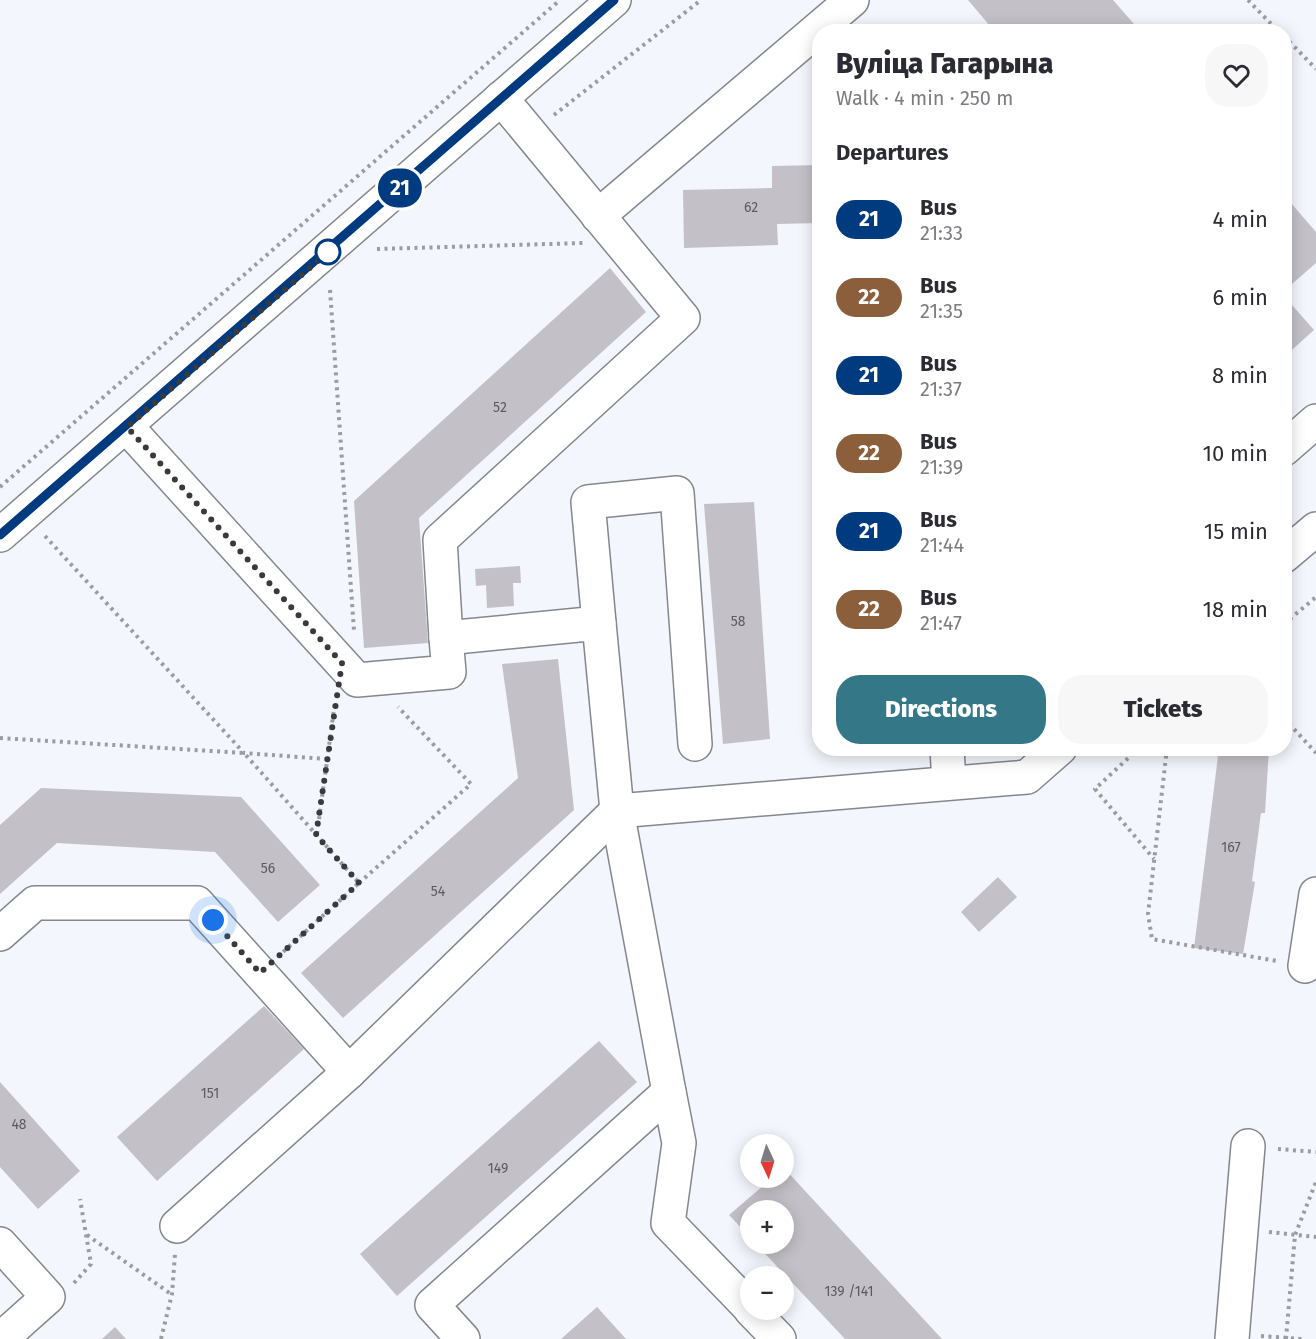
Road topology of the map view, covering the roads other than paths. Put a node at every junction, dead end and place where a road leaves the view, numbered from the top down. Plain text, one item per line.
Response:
1 (614, 0) edge
2 (852, 0) edge
3 (824, 24) edge
4 (812, 34) edge
5 (501, 98) junction
6 (598, 216) junction
7 (1316, 421) edge
8 (127, 427) junction
9 (1292, 442) edge
10 (1316, 529) edge
11 (0, 535) edge
12 (1292, 549) edge
13 (599, 623) junction
14 (446, 638) junction
15 (695, 744) dead end
16 (947, 756) edge
17 (1051, 756) edge
18 (949, 783) junction
19 (617, 811) junction
20 (1316, 894) edge
21 (0, 934) edge
22 (1305, 966) road end
23 (349, 1072) junction
24 (669, 1092) junction
25 (1248, 1146) road end
26 (177, 1226) road end
27 (0, 1244) edge
28 (740, 1298) edge
29 (761, 1320) edge
30 (1232, 1336) edge
31 (0, 1339) edge
32 (463, 1339) edge
33 (779, 1339) edge

1 - 5 main road
2 - 3 main road
4 - 6 main road
5 - 6 main road
5 - 8 main road
6 - 14 main road
7 - 9 main road
8 - 11 main road
8 - 14 main road
10 - 12 main road
13 - 14 main road
13 - 15 main road
13 - 19 main road
16 - 18 main road
17 - 18 main road
18 - 19 main road
19 - 23 main road
19 - 24 main road
20 - 22 main road
21 - 23 main road
23 - 26 main road
24 - 28 main road
24 - 32 main road
25 - 30 main road
27 - 31 main road
29 - 33 main road

